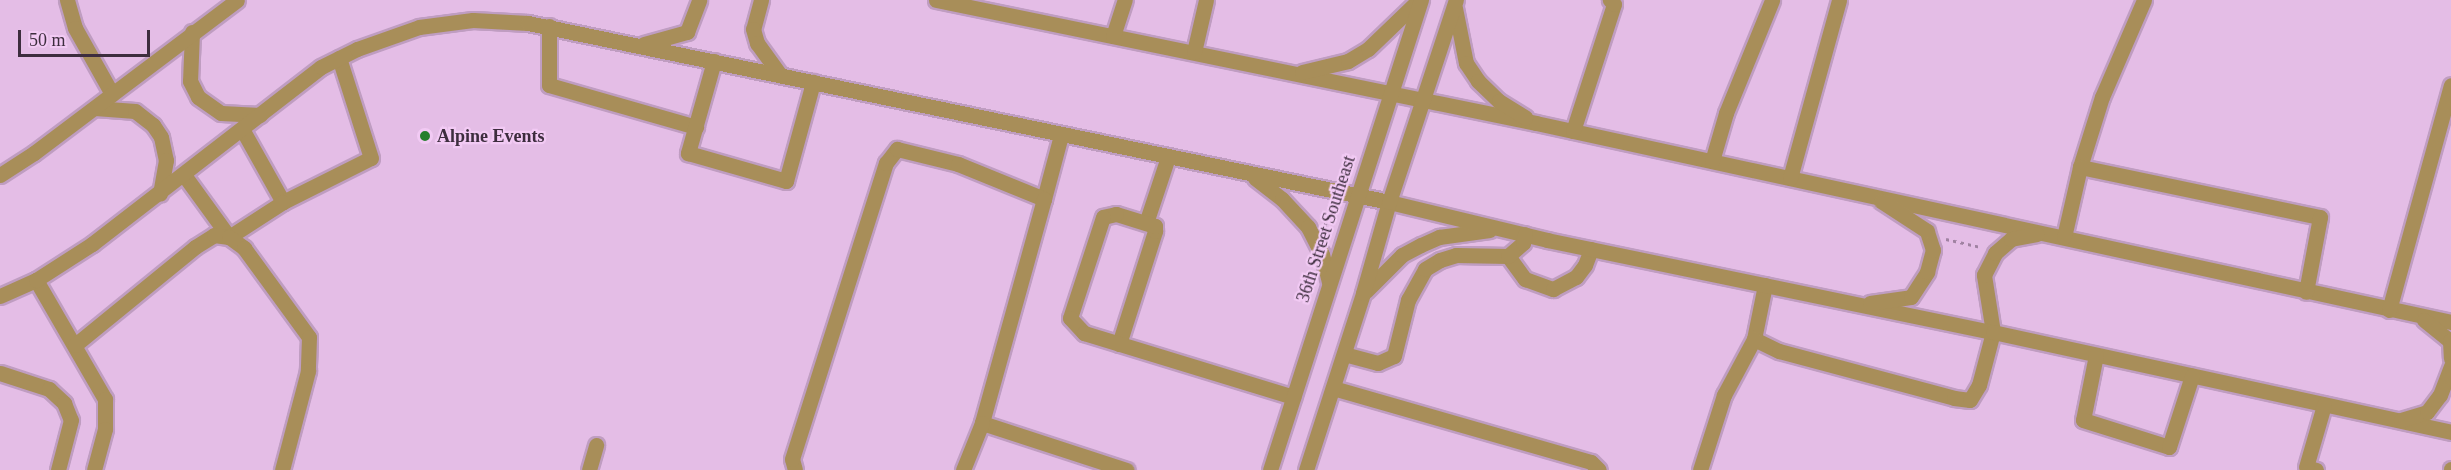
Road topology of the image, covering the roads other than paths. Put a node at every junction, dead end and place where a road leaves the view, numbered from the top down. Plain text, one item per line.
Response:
1 (67, 0) edge
2 (237, 0) edge
3 (699, 0) edge
4 (761, 0) edge
5 (936, 0) edge
6 (1125, 0) edge
7 (1206, 0) edge
8 (1420, 0) edge
9 (1610, 0) edge
10 (1773, 0) edge
11 (1839, 0) edge
12 (2144, 0) edge
13 (1455, 3) edge
14 (549, 26) junction
15 (192, 32) junction
16 (1113, 36) junction
17 (642, 45) junction
18 (1194, 52) junction
19 (339, 58) junction
20 (714, 61) junction
21 (1298, 73) junction
22 (780, 75) junction
23 (813, 82) junction
24 (2451, 85) edge
25 (112, 94) junction
26 (1392, 94) junction
27 (1423, 101) junction
28 (95, 108) junction
29 (260, 115) junction
30 (1536, 123) junction
31 (696, 126) junction
32 (243, 129) junction
33 (1573, 131) junction
34 (1061, 135) junction
35 (1168, 157) junction
36 (1712, 161) junction
37 (2080, 168) junction
38 (1250, 174) junction
39 (0, 175) edge
40 (184, 175) junction
41 (1790, 178) junction
42 (160, 193) junction
43 (1357, 196) junction
44 (1874, 196) junction
45 (1044, 199) junction
46 (284, 202) junction
47 (1389, 202) junction
48 (1146, 223) junction
49 (1502, 229) junction
50 (2046, 232) junction
51 (1525, 234) junction
52 (229, 237) junction
53 (2064, 237) junction
54 (1591, 249) junction
55 (1508, 256) junction
56 (36, 280) junction
57 (1329, 283) junction
58 (1765, 285) junction
59 (2306, 292) junction
60 (1364, 293) junction
61 (0, 296) edge
62 (1858, 304) junction
63 (2389, 310) junction
64 (2419, 316) junction
65 (2451, 322) edge
66 (1993, 332) junction
67 (1754, 339) junction
68 (1119, 344) junction
69 (75, 345) junction
70 (1344, 354) junction
71 (2096, 355) junction
72 (2451, 358) edge
73 (2451, 366) edge
74 (0, 373) edge
75 (2192, 376) junction
76 (1333, 388) junction
77 (1293, 397) junction
78 (2324, 405) junction
79 (2398, 421) junction
80 (982, 423) junction
81 (2451, 432) edge
82 (596, 445) dead end
83 (2309, 469) edge
84 (58, 470) edge
85 (94, 470) edge
86 (282, 470) edge
87 (589, 470) edge
88 (795, 470) edge
89 (963, 470) edge
90 (1127, 470) edge
91 (1270, 470) edge
92 (1306, 470) edge
93 (1599, 470) edge
94 (1700, 470) edge

1 - 25 street
2 - 15 street
3 - 17 street
4 - 22 street
5 - 16 street
6 - 16 street
7 - 18 street
8 - 21 street
8 - 26 street, 36th Street Southeast
9 - 33 street
10 - 36 street
11 - 41 street
12 - 37 street
13 - 27 street
13 - 30 street
14 - 17 street
14 - 19 street
14 - 31 street
15 - 25 street
15 - 29 street
16 - 18 street
17 - 20 street
18 - 21 street
19 - 29 street
19 - 46 street
20 - 22 street
20 - 31 street
21 - 26 street
22 - 23 street
23 - 31 street
23 - 34 street
24 - 63 street
25 - 28 street
26 - 27 street
26 - 43 street, 36th Street Southeast
27 - 30 street
27 - 47 street
28 - 39 street
28 - 42 street
29 - 32 street
30 - 33 street
32 - 40 street
32 - 46 street
33 - 36 street
34 - 35 street
34 - 45 street
35 - 38 street
35 - 48 street
36 - 41 street
37 - 53 street
37 - 59 street
38 - 43 street
38 - 57 street
40 - 42 street
40 - 52 street
41 - 44 street
42 - 56 street
43 - 47 street
43 - 57 street, 36th Street Southeast
44 - 50 street
44 - 62 street
45 - 80 street
45 - 88 street
46 - 52 street
47 - 49 street
47 - 60 street
48 - 68 street
48 - 68 street
49 - 51 street
49 - 60 street
50 - 53 street
50 - 66 street
51 - 54 street
51 - 55 street
52 - 69 street
52 - 86 street
53 - 59 street
54 - 55 street
54 - 58 street
55 - 70 street
56 - 61 street
56 - 69 street
57 - 77 street, 36th Street Southeast
58 - 62 street
58 - 67 street
59 - 63 street
60 - 70 street
62 - 66 street
63 - 64 street
64 - 65 street
64 - 72 street
66 - 67 street
66 - 71 street
67 - 94 street
68 - 77 street
69 - 85 street
70 - 76 street
71 - 75 street
71 - 75 street
73 - 79 street
74 - 84 street
75 - 78 street
76 - 92 street
76 - 93 street
77 - 91 street, 36th Street Southeast
78 - 79 street
78 - 83 street
79 - 81 street
80 - 89 street
80 - 90 street
82 - 87 street

